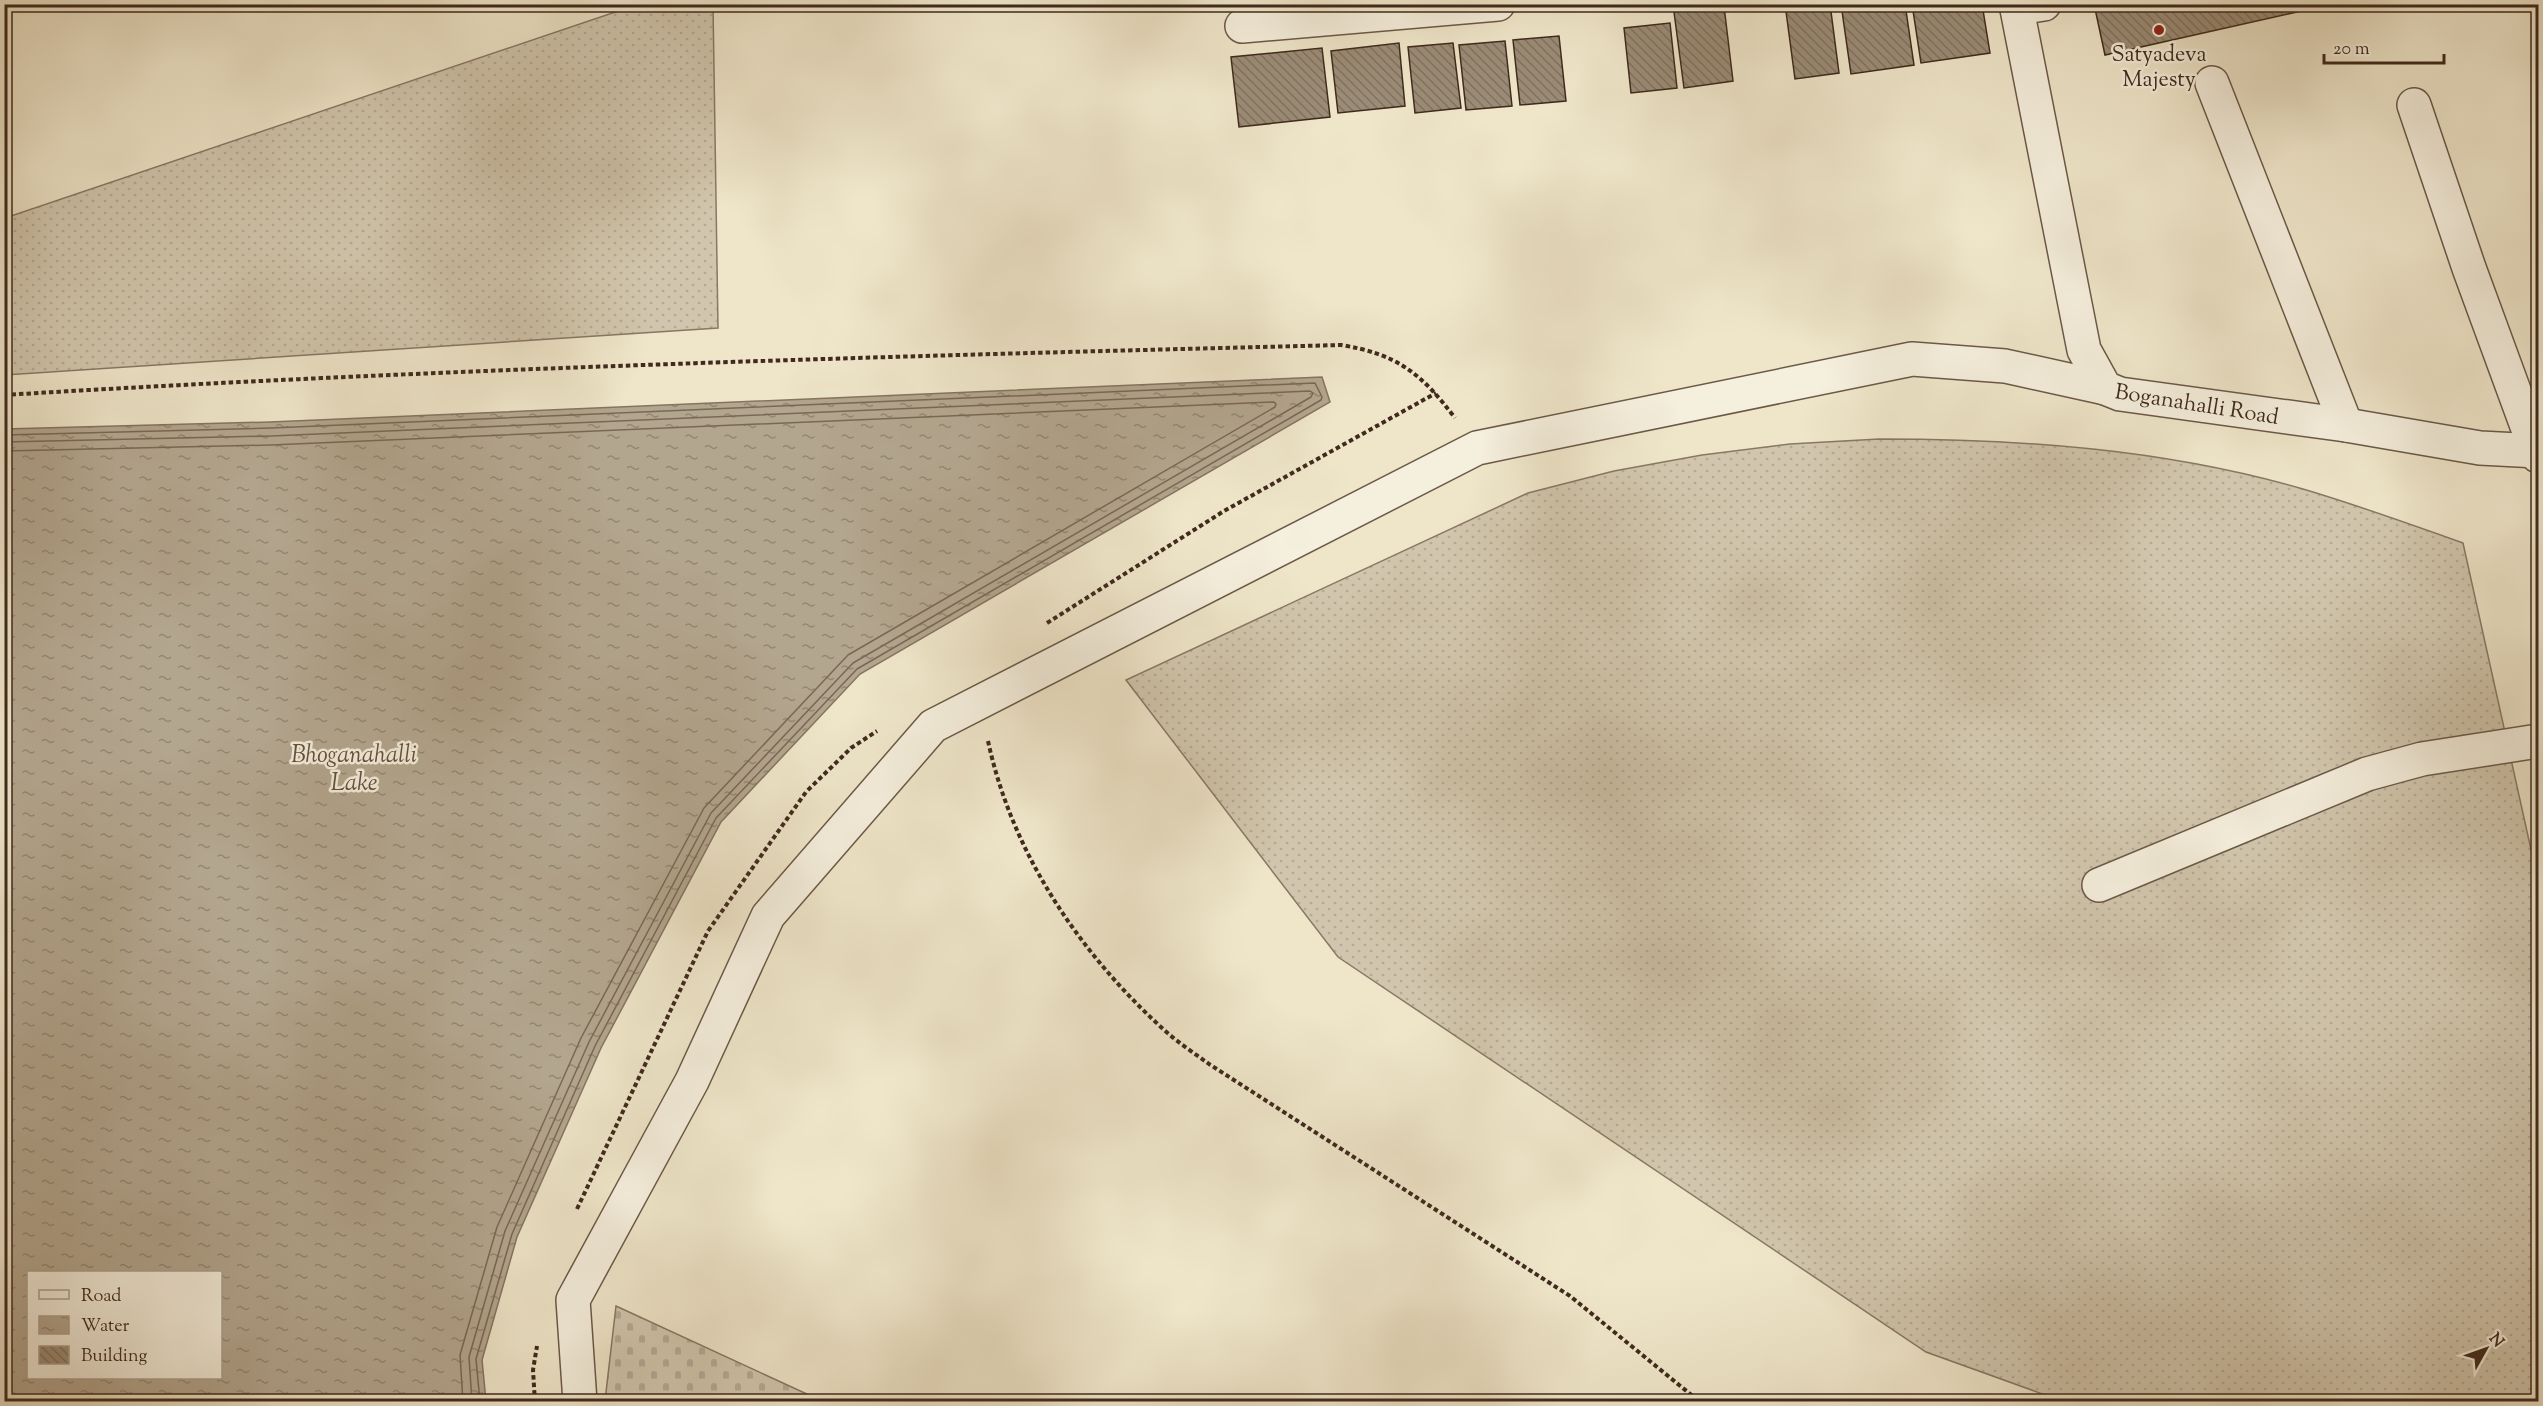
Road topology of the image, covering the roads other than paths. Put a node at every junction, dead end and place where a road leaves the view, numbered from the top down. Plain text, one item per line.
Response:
1 (1498, 4) edge
2 (2026, 6) edge
3 (1242, 26) dead end
4 (2212, 83) dead end
5 (2414, 105) dead end
6 (2105, 388) junction
7 (2346, 425) junction
8 (2538, 453) edge
9 (2538, 741) edge
10 (2099, 885) dead end
11 (580, 1401) edge

1 - 3 street
2 - 6 street, Boganahalli Road
4 - 7 street
5 - 8 street
6 - 7 street, Boganahalli Road
6 - 11 street
7 - 8 street, Boganahalli Road
9 - 10 street

